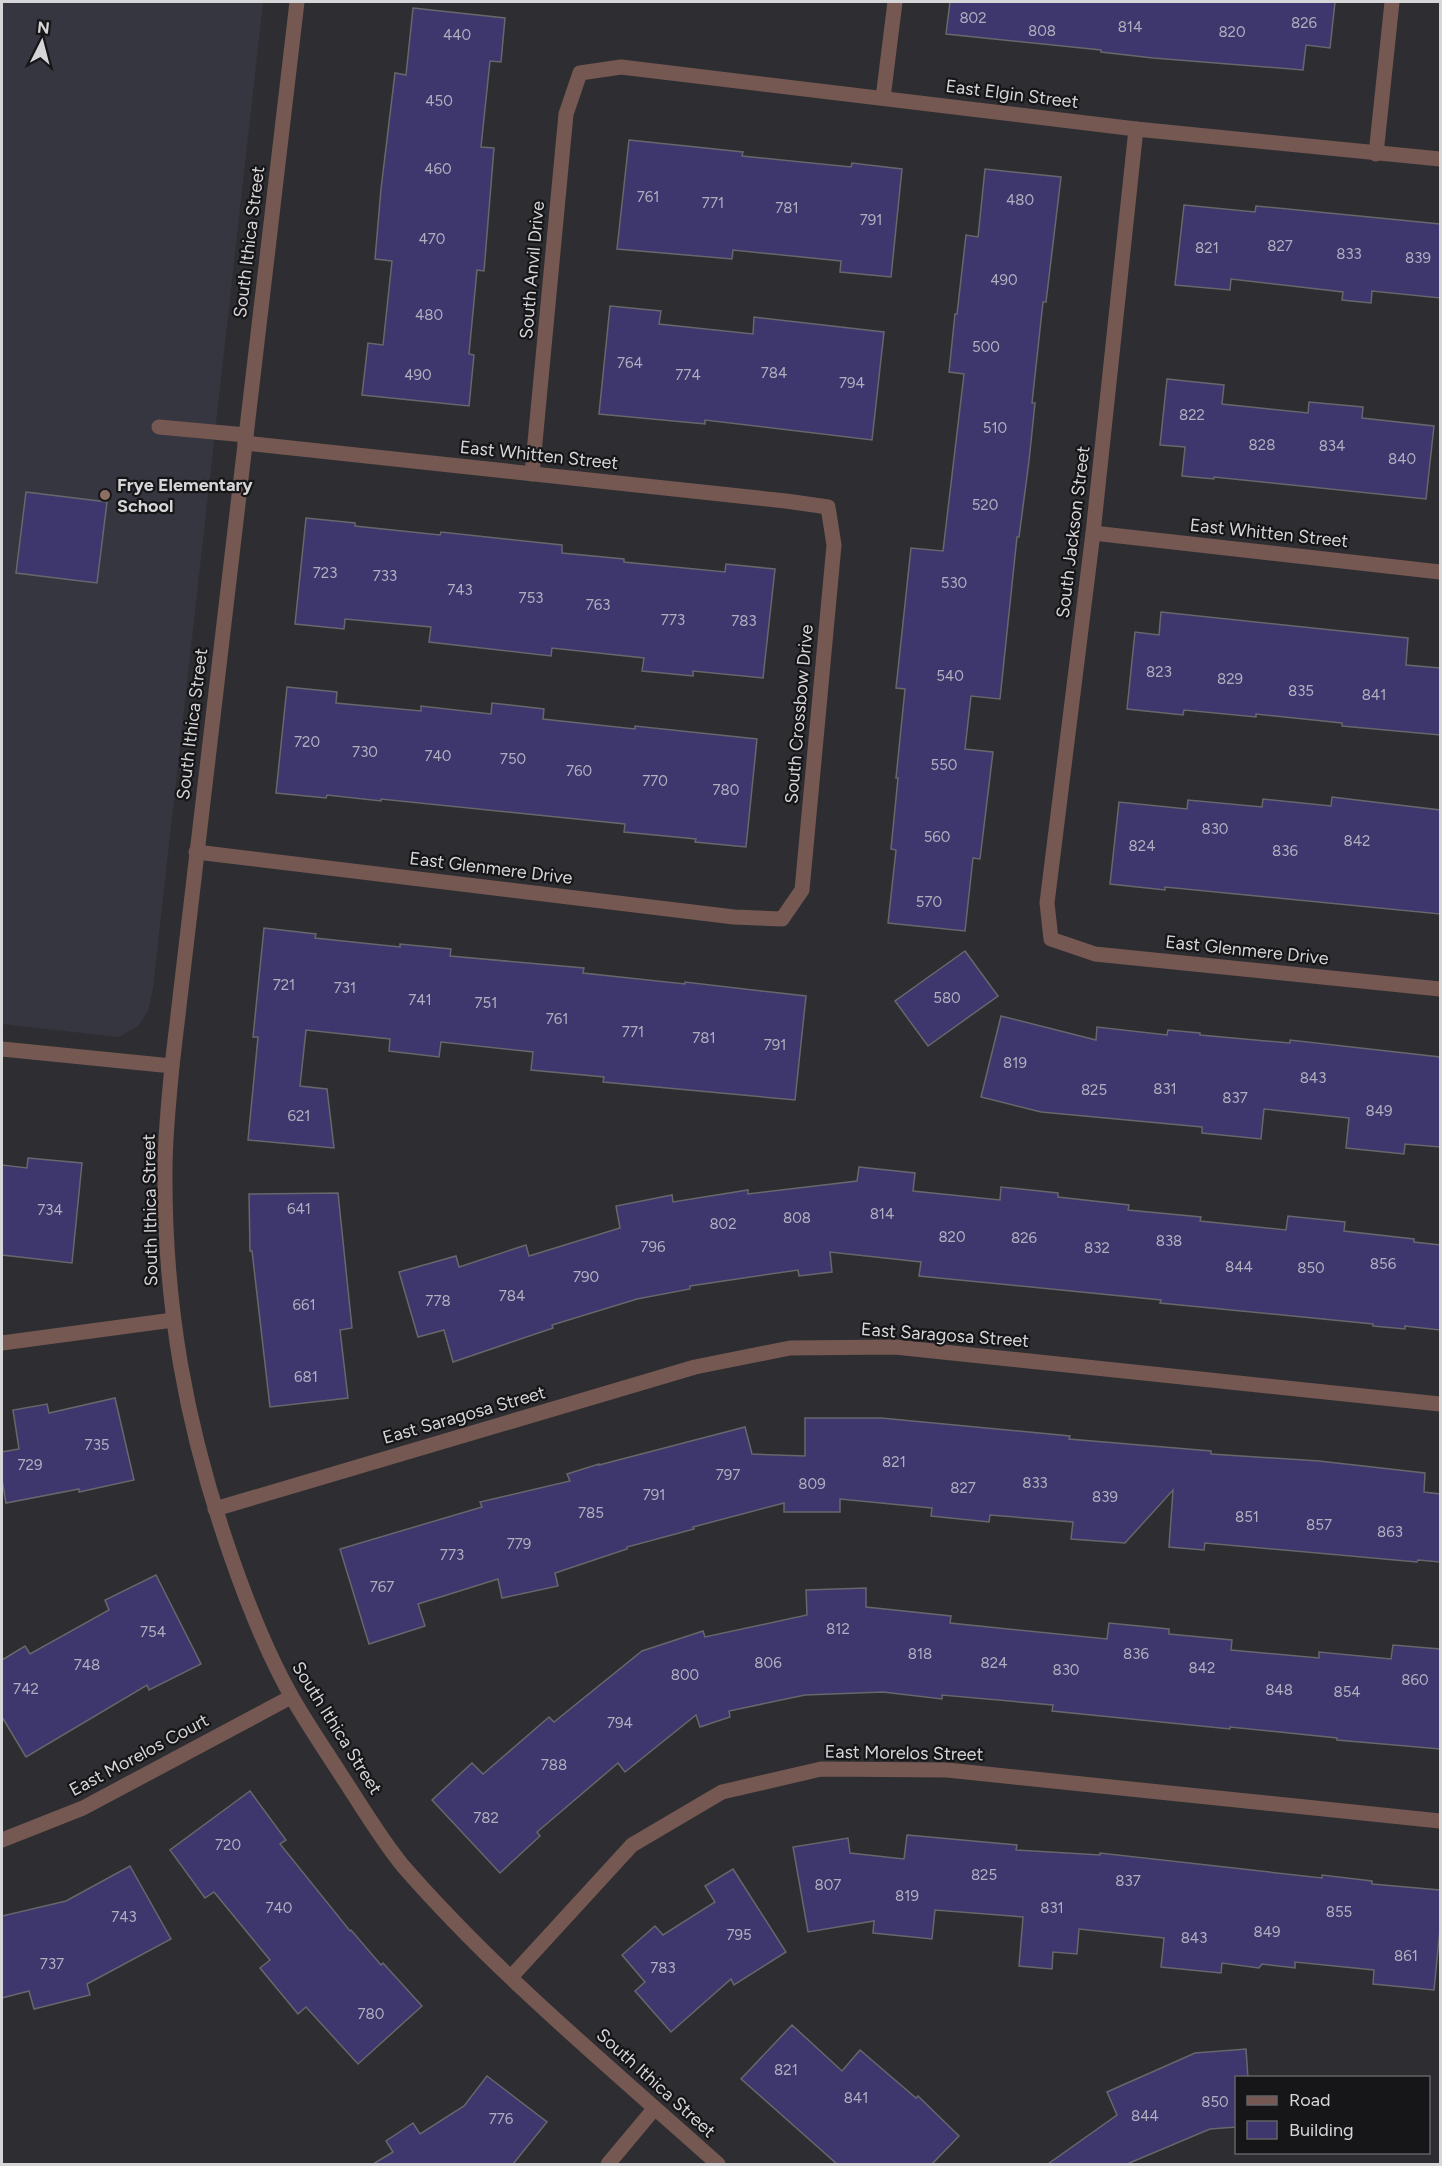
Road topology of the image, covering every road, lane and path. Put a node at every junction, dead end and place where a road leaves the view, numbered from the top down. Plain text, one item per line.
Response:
1 (297, 2) edge
2 (895, 2) edge
3 (1392, 2) edge
4 (580, 73) joint
5 (883, 98) junction
6 (1136, 129) junction
7 (1376, 154) junction
8 (1440, 159) edge
9 (159, 427) dead end
10 (246, 439) junction
11 (532, 474) junction
12 (828, 507) joint
13 (1093, 533) junction
14 (1440, 572) edge
15 (196, 852) junction
16 (782, 919) joint
17 (1051, 939) joint
18 (1440, 989) edge
19 (2, 1049) edge
20 (172, 1066) junction
21 (173, 1320) junction
22 (2, 1343) edge
23 (1440, 1404) edge
24 (215, 1509) junction
25 (291, 1696) junction
26 (1440, 1821) edge
27 (2, 1840) edge
28 (511, 1977) junction
29 (654, 2109) junction
30 (608, 2164) edge
31 (718, 2164) edge

1 - 10 street, South Ithica Street
2 - 5 street
3 - 7 street
4 - 5 street, East Elgin Street
4 - 11 street, South Anvil Drive
5 - 6 street, East Elgin Street
6 - 7 street, East Elgin Street
6 - 13 street, South Jackson Street
7 - 8 street, East Elgin Street
9 - 10 street, East Whitten Street
10 - 11 street, East Whitten Street
10 - 15 street, South Ithica Street
11 - 12 street, East Whitten Street
12 - 16 street, South Crossbow Drive
13 - 14 street, East Whitten Street
13 - 17 street, South Jackson Street
15 - 16 street, East Glenmere Drive
15 - 20 street, South Ithica Street
17 - 18 street, East Glenmere Drive
19 - 20 street
20 - 21 street, South Ithica Street
21 - 22 street
21 - 24 street, South Ithica Street
23 - 24 street, East Saragosa Street
24 - 25 street, South Ithica Street
25 - 27 street, East Morelos Court
25 - 28 street, South Ithica Street
26 - 28 street, East Morelos Street
28 - 29 street, South Ithica Street
29 - 30 street
29 - 31 street, South Ithica Street

